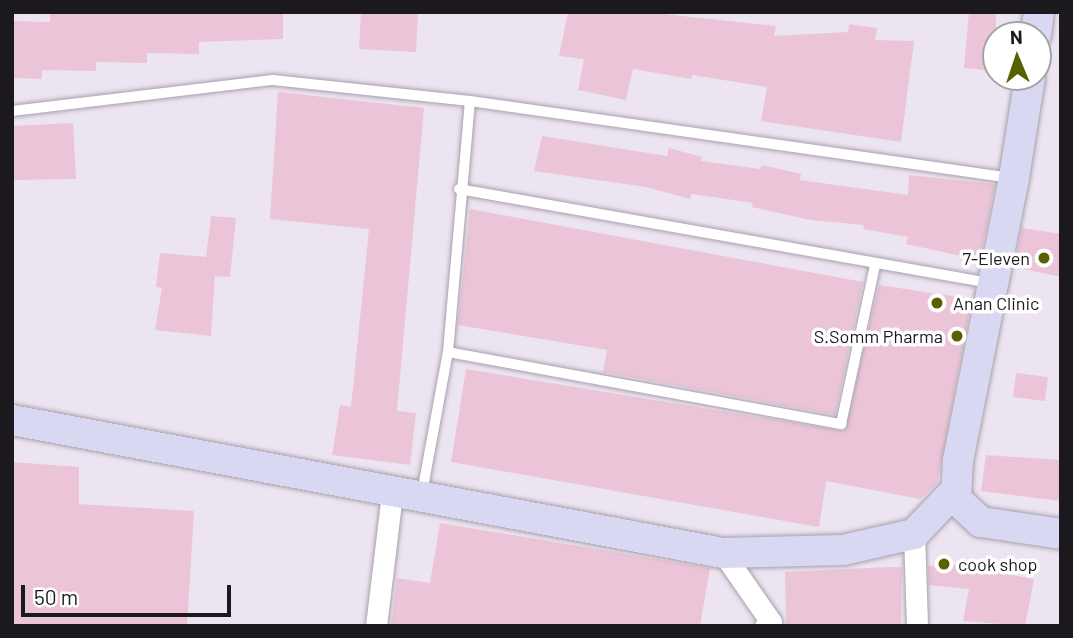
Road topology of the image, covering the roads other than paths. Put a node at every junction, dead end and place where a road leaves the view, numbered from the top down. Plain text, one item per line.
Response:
1 (1028, 91) edge
2 (470, 101) junction
3 (12, 111) edge
4 (1014, 178) junction
5 (459, 188) junction
6 (875, 265) junction
7 (994, 284) junction
8 (449, 352) junction
9 (12, 420) edge
10 (950, 496) dead end
11 (407, 497) junction
12 (914, 534) junction
13 (1061, 534) edge
14 (723, 553) junction
15 (376, 626) edge
16 (765, 626) edge
17 (918, 626) edge

1 - 4 street
2 - 3 lane
2 - 4 lane
2 - 5 lane
4 - 7 street
5 - 6 lane
5 - 8 lane
6 - 7 lane
6 - 8 lane
7 - 13 street
8 - 11 lane
9 - 11 street
10 - 12 street
11 - 14 street
11 - 15 street
12 - 14 street
12 - 17 street
14 - 16 street

